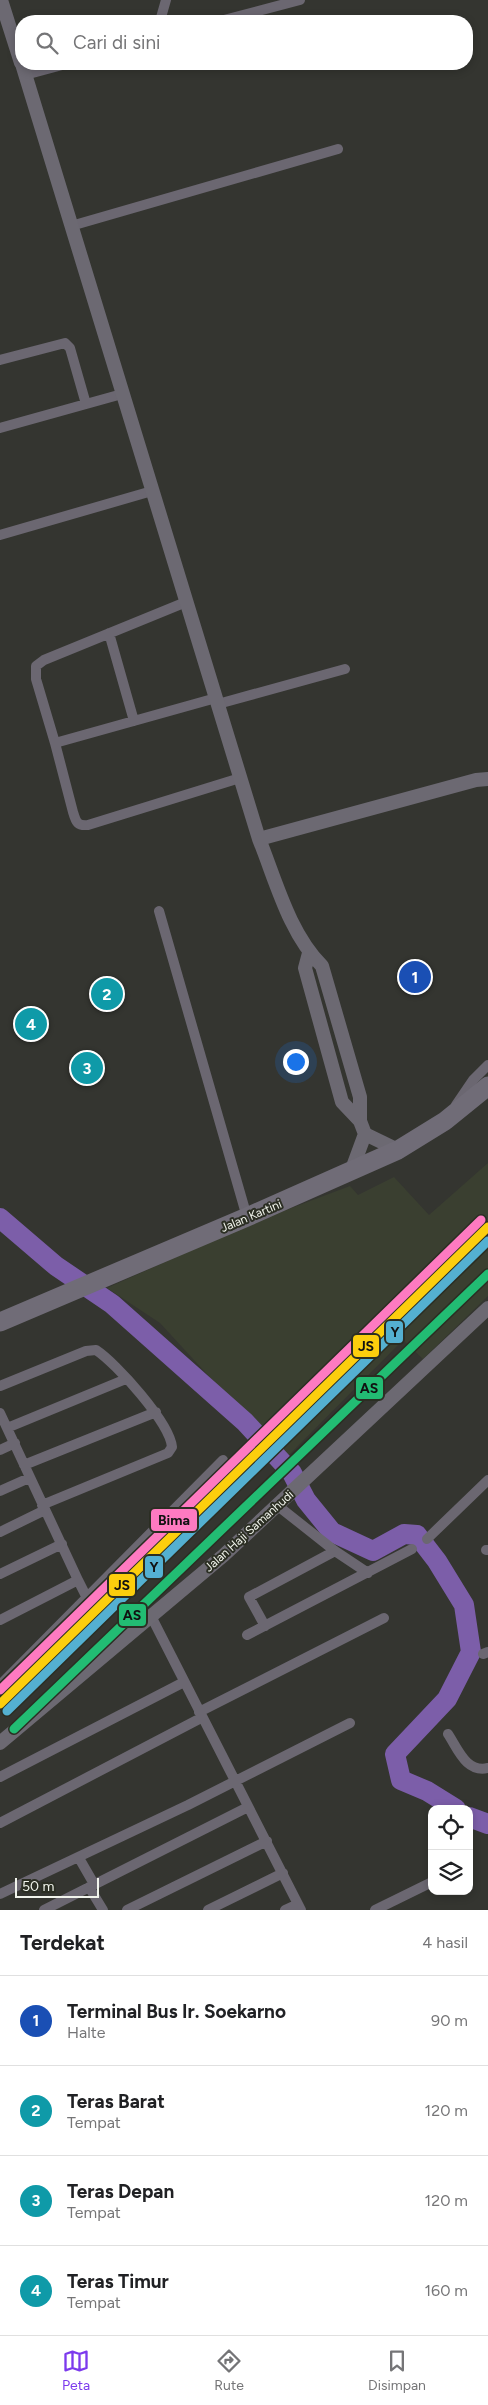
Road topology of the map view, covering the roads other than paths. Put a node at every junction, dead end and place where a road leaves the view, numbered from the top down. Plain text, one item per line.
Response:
1 (1, 0) edge
2 (166, 0) edge
3 (300, 0) edge
4 (162, 15) edge
5 (243, 15) edge
6 (15, 43) edge
7 (24, 70) edge
8 (338, 149) dead end
9 (71, 226) junction
10 (0, 360) edge
11 (122, 394) junction
12 (86, 404) junction
13 (0, 428) edge
14 (152, 491) junction
15 (0, 535) edge
16 (186, 602) junction
17 (109, 633) junction
18 (345, 669) dead end
19 (217, 701) junction
20 (134, 721) junction
21 (54, 743) junction
22 (240, 778) junction
23 (488, 779) edge
24 (259, 839) junction
25 (159, 911) dead end
26 (308, 953) junction
27 (488, 1065) edge
28 (488, 1086) edge
29 (360, 1097) junction
30 (342, 1102) junction
31 (445, 1121) junction
32 (362, 1127) junction
33 (398, 1150) junction
34 (351, 1172) junction
35 (247, 1218) junction
36 (488, 1308) edge
37 (0, 1322) edge
38 (126, 1380) junction
39 (0, 1386) edge
40 (156, 1412) junction
41 (0, 1413) edge
42 (7, 1428) junction
43 (15, 1443) junction
44 (0, 1450) edge
45 (223, 1460) dead end
46 (24, 1465) junction
47 (29, 1478) junction
48 (488, 1480) edge
49 (0, 1491) edge
50 (278, 1506) junction
51 (44, 1508) junction
52 (0, 1532) edge
53 (427, 1539) dead end
54 (62, 1544) junction
55 (412, 1549) dead end
56 (335, 1551) junction
57 (368, 1572) junction
58 (0, 1574) edge
59 (78, 1580) junction
60 (87, 1598) junction
61 (151, 1616) junction
62 (384, 1618) dead end
63 (0, 1620) edge
64 (265, 1626) junction
65 (247, 1635) dead end
66 (184, 1682) junction
67 (0, 1685) edge
68 (200, 1715) junction
69 (350, 1723) dead end
70 (448, 1734) dead end
71 (0, 1742) edge
72 (488, 1768) edge
73 (0, 1777) edge
74 (234, 1781) junction
75 (248, 1807) junction
76 (0, 1823) edge
77 (267, 1841) junction
78 (79, 1858) junction
79 (283, 1873) junction
80 (428, 1884) edge
81 (92, 1886) junction
82 (0, 1894) edge
83 (299, 1907) edge
84 (44, 1910) edge
85 (103, 1910) edge
86 (127, 1910) edge
87 (208, 1910) edge
88 (285, 1910) edge
89 (375, 1910) edge

1 - 6 main road
2 - 4 street
3 - 5 street
7 - 9 main road
8 - 9 street
9 - 11 main road
10 - 12 street
11 - 12 street
11 - 14 main road
12 - 13 street
14 - 15 street
14 - 16 main road
16 - 17 street
16 - 19 main road
17 - 20 street
17 - 21 street
18 - 19 street
19 - 20 street
19 - 22 main road
20 - 21 street
21 - 22 street
22 - 24 main road
23 - 24 main road
24 - 26 main road
25 - 35 street
26 - 29 main road
26 - 30 main road
27 - 31 street
28 - 31 highway, Jalan Kartini
29 - 30 main road
29 - 32 main road
30 - 32 main road
31 - 33 highway, Jalan Kartini
32 - 33 main road
32 - 34 main road
33 - 34 highway, Jalan Kartini
34 - 35 highway, Jalan Kartini
35 - 37 highway, Jalan Kartini
36 - 50 main road, Jalan Haji Samanhudi
38 - 39 street
38 - 40 street
38 - 42 street
40 - 46 street
40 - 51 street
41 - 42 street
42 - 43 street
43 - 44 street
43 - 46 street
45 - 60 street
46 - 47 street
47 - 49 street
47 - 51 street
48 - 53 street
50 - 56 street
50 - 61 main road, Jalan Haji Samanhudi
51 - 52 street
51 - 54 street
54 - 58 street
54 - 59 street
55 - 57 street
56 - 57 street
56 - 64 street
57 - 64 street
59 - 60 street
59 - 63 street
60 - 67 street
61 - 66 street
61 - 71 main road, Jalan Haji Samanhudi
62 - 68 street
64 - 65 street
66 - 68 street
66 - 73 street
68 - 74 street
68 - 76 street
69 - 74 street
70 - 72 street
74 - 75 street
74 - 78 street
75 - 77 street
75 - 81 street
77 - 79 street
77 - 86 street
78 - 81 street
78 - 82 street
79 - 83 street
79 - 87 street
80 - 89 street
81 - 84 street
81 - 85 street
83 - 88 street

